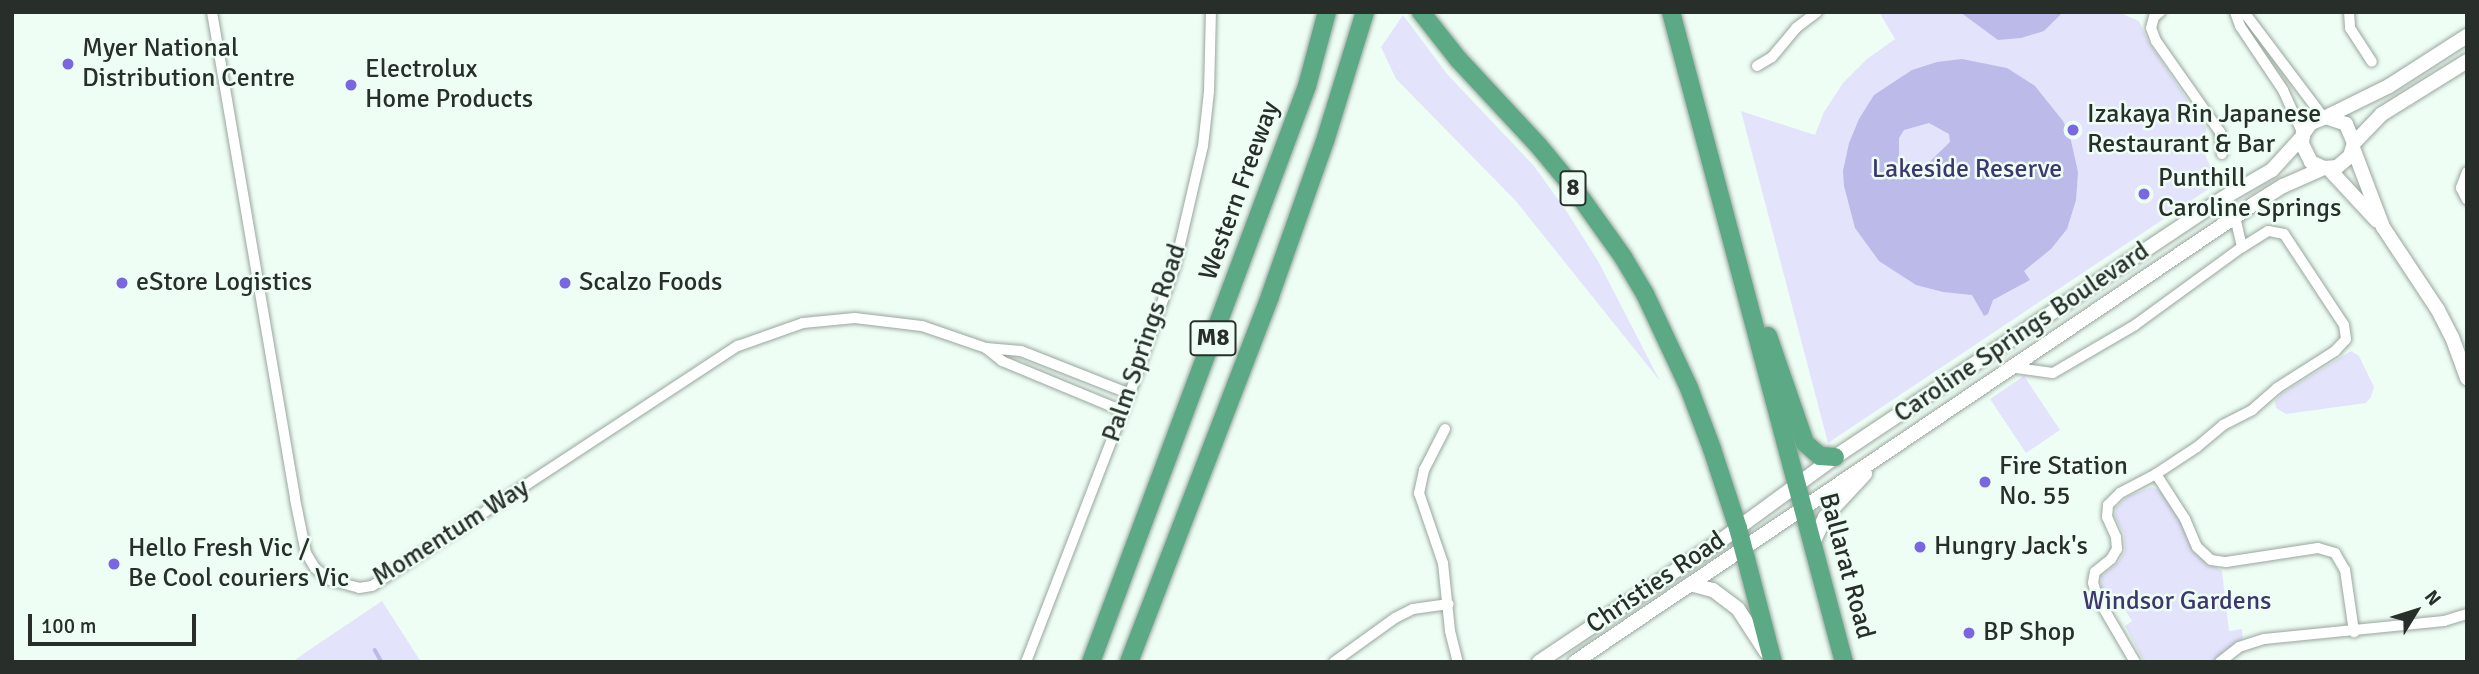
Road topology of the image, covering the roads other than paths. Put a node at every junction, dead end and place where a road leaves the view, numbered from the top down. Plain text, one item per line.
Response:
1 (212, 12) edge
2 (1211, 12) edge
3 (1327, 12) edge
4 (1364, 12) edge
5 (1421, 12) edge
6 (1671, 12) edge
7 (1817, 12) edge
8 (2160, 12) edge
9 (2235, 12) edge
10 (2244, 12) edge
11 (2349, 12) edge
12 (2467, 36) edge
13 (2467, 61) edge
14 (2372, 62) dead end
15 (1757, 66) dead end
16 (2324, 117) junction
17 (2303, 135) junction
18 (2353, 146) junction
19 (2222, 155) dead end
20 (2326, 168) junction
21 (2467, 172) edge
22 (2467, 200) edge
23 (2235, 217) junction
24 (2383, 227) junction
25 (2242, 247) junction
26 (1737, 262) junction
27 (2120, 267) junction
28 (2132, 285) junction
29 (986, 348) junction
30 (2009, 367) junction
31 (1959, 374) junction
32 (2467, 378) edge
33 (1972, 393) junction
34 (1130, 394) junction
35 (1123, 411) junction
36 (1445, 429) dead end
37 (1835, 457) junction
38 (1877, 460) junction
39 (2156, 474) junction
40 (1797, 483) junction
41 (1803, 505) junction
42 (1738, 528) junction
43 (1813, 542) junction
44 (1743, 549) junction
45 (1689, 584) junction
46 (1449, 604) junction
47 (2467, 614) edge
48 (2444, 621) junction
49 (2467, 624) edge
50 (2354, 632) junction
51 (1454, 647) junction
52 (1580, 659) edge
53 (1026, 662) edge
54 (1091, 662) edge
55 (1129, 662) edge
56 (1334, 662) edge
57 (1458, 662) edge
58 (1467, 662) edge
59 (1539, 662) edge
60 (1772, 662) edge
61 (1844, 662) edge
62 (2135, 662) edge
63 (2220, 662) edge

1 - 29 street, Momentum Way
2 - 34 street, Palm Springs Road
3 - 54 highway, Western Freeway / M8
4 - 55 highway, M8
5 - 42 highway, 8
6 - 26 highway
7 - 15 street
8 - 19 street
9 - 17 street
10 - 16 street
11 - 14 street
12 - 16 main road
13 - 18 main road
16 - 17 main road
16 - 18 main road
17 - 20 main road
17 - 27 main road, Caroline Springs Boulevard
18 - 20 main road
18 - 24 main road
20 - 23 main road, Caroline Springs Boulevard
20 - 24 main road
21 - 22 street
23 - 25 street
23 - 28 main road, Caroline Springs Boulevard
24 - 32 main road
25 - 30 street, Caroline Springs Boulevard
25 - 39 street
26 - 37 highway
26 - 40 highway, Ballarat Road
27 - 28 main road
27 - 31 main road, Caroline Springs Boulevard
28 - 30 main road, Caroline Springs Boulevard
29 - 34 street, Momentum Way
29 - 35 street, Momentum Way
30 - 33 main road, Caroline Springs Boulevard
31 - 33 main road
31 - 37 main road, Caroline Springs Boulevard
33 - 38 main road, Caroline Springs Boulevard
34 - 35 street, Palm Springs Road
35 - 53 street, Palm Springs Road
36 - 46 street
37 - 40 main road, Caroline Springs Boulevard
38 - 41 main road, Caroline Springs Boulevard
38 - 43 main road
39 - 50 street
39 - 62 street
40 - 41 highway, Ballarat Road
40 - 42 main road, Caroline Springs Boulevard
41 - 43 highway, Ballarat Road
41 - 44 main road, Caroline Springs Boulevard
42 - 44 highway, 8
42 - 59 main road, Christies Road
43 - 61 highway, Ballarat Road
44 - 45 main road, Christies Road
44 - 60 highway, 8
45 - 52 main road, Christies Road
45 - 60 main road
46 - 51 street
46 - 56 street
47 - 48 street
48 - 49 street
48 - 50 street
50 - 63 street
51 - 57 street
51 - 58 street

